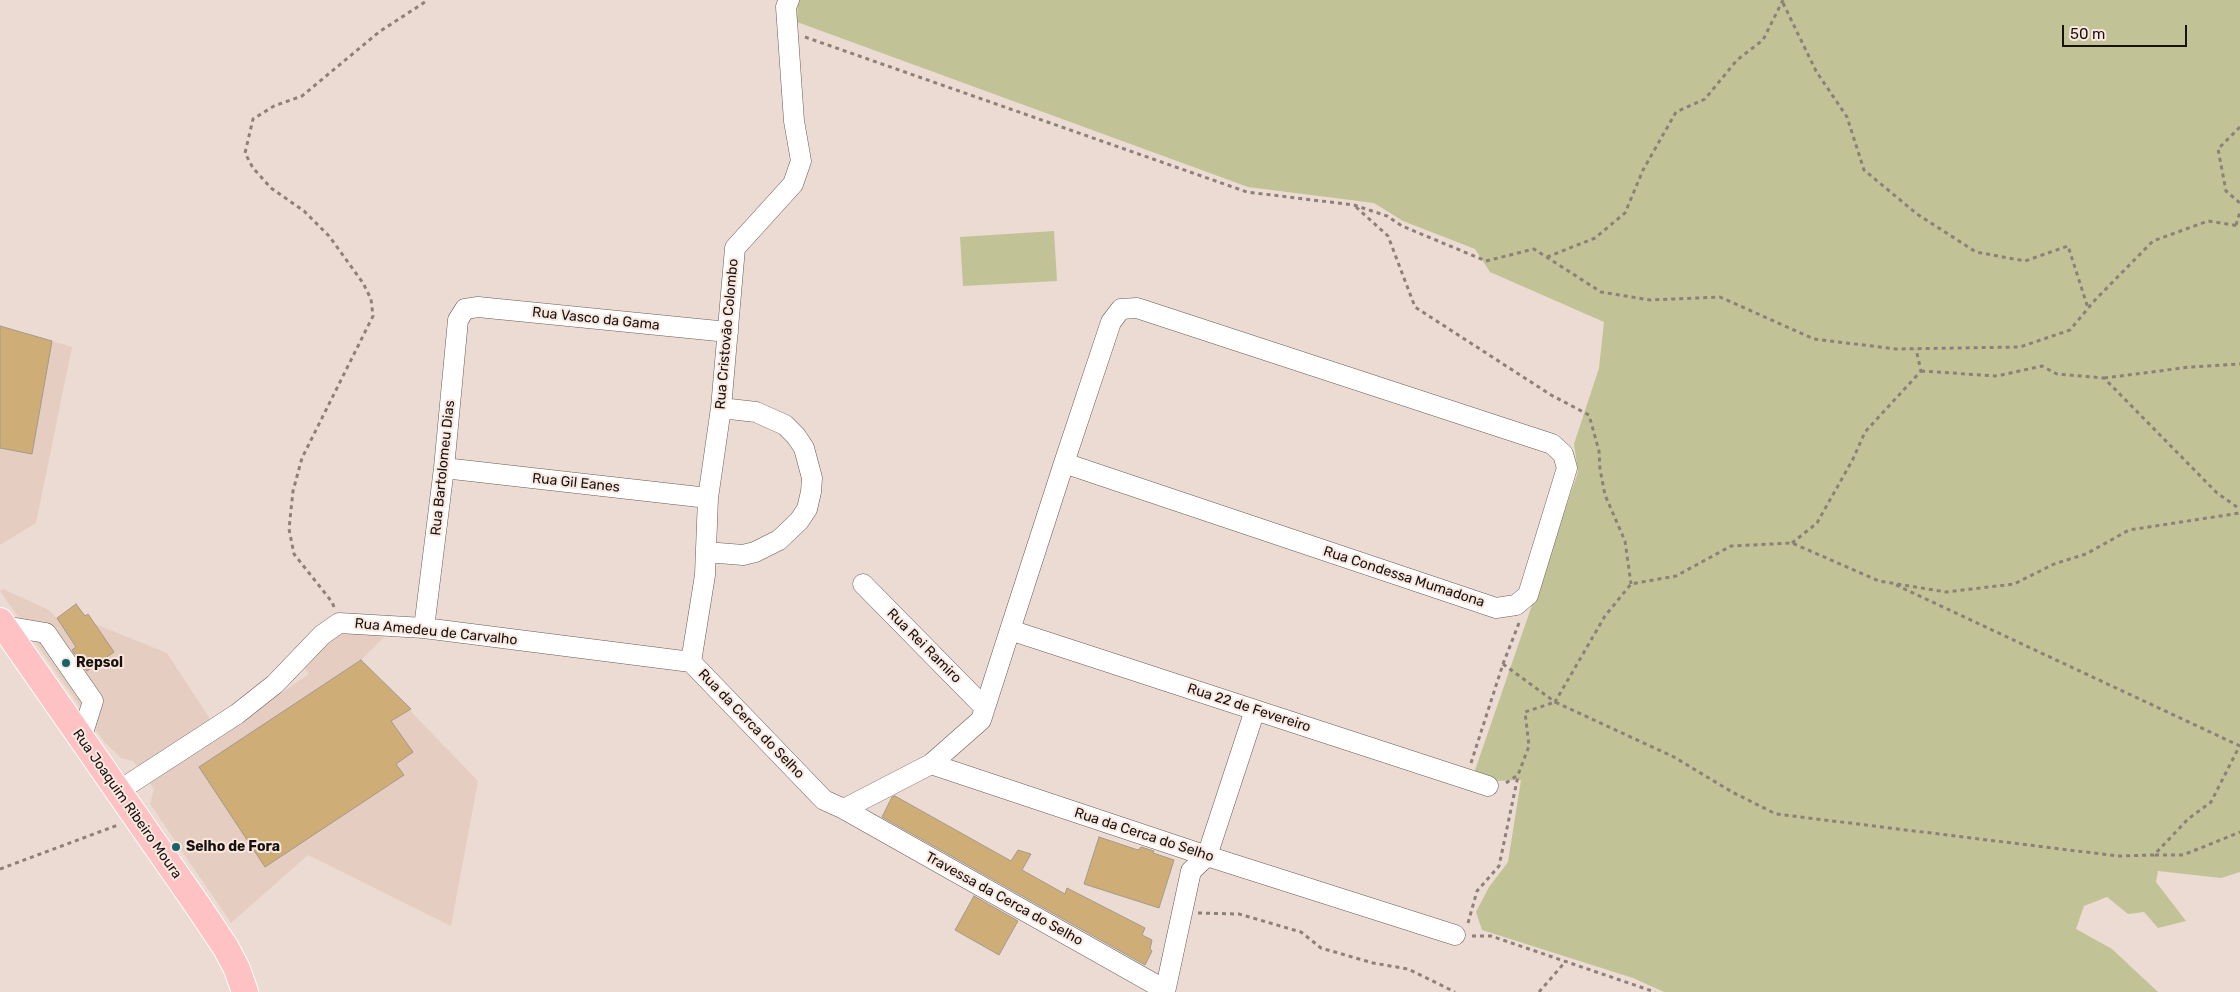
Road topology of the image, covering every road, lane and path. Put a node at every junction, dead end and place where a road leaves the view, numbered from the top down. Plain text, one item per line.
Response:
1 (428, 0) edge
2 (789, 0) edge
3 (1783, 2) edge
4 (788, 31) junction
5 (2240, 127) edge
6 (2240, 203) edge
7 (1354, 205) junction
8 (2240, 212) edge
9 (2238, 225) edge
10 (1547, 257) junction
11 (2088, 308) junction
12 (465, 309) joint
13 (728, 332) junction
14 (1916, 349) junction
15 (2240, 364) edge
16 (1921, 371) junction
17 (2104, 378) junction
18 (721, 408) junction
19 (1064, 463) junction
20 (444, 468) junction
21 (708, 498) junction
22 (2240, 509) edge
23 (2240, 513) edge
24 (1792, 543) junction
25 (706, 552) junction
26 (1891, 583) junction
27 (863, 584) dead end
28 (1631, 584) junction
29 (1516, 605) junction
30 (340, 623) junction
31 (2, 624) edge
32 (424, 628) junction
33 (1010, 630) junction
34 (691, 662) junction
35 (1503, 664) junction
36 (1555, 702) junction
37 (985, 708) junction
38 (1255, 710) junction
39 (2240, 745) edge
40 (930, 764) junction
41 (1518, 775) junction
42 (1466, 778) junction
43 (1488, 786) joint
44 (117, 792) junction
45 (844, 809) junction
46 (133, 814) junction
47 (2240, 832) edge
48 (2154, 855) junction
49 (1207, 856) junction
50 (0, 870) edge
51 (1182, 911) junction
52 (1460, 935) junction
53 (1566, 962) junction
54 (1165, 991) edge
55 (245, 992) edge
56 (1454, 992) edge
57 (1539, 992) edge
58 (1655, 992) edge

1 - 30 path
2 - 4 street, Rua Cristovão Colombo
3 - 10 path
3 - 11 path
4 - 7 path
4 - 13 street, Rua Cristovão Colombo
5 - 6 path
7 - 10 path
7 - 28 path
8 - 9 path
9 - 11 path
10 - 14 path
11 - 14 path
12 - 13 street, Rua Vasco da Gama
12 - 20 street, Rua Bartolomeu Dias
13 - 18 street, Rua Cristovão Colombo
14 - 16 path
15 - 17 path
16 - 17 path
16 - 24 path
17 - 22 path
18 - 21 street, Rua Cristovão Colombo
18 - 25 street
19 - 29 street, Rua Condessa Mumadona
19 - 29 street
19 - 33 street
20 - 21 street, Rua Gil Eanes
20 - 32 street, Rua Bartolomeu Dias
21 - 25 street, Rua Cristovão Colombo
23 - 26 path
24 - 26 path
24 - 28 path
25 - 34 street, Rua Cristovão Colombo
26 - 39 path
27 - 37 street, Rua Rei Ramiro
28 - 36 path
29 - 35 path
30 - 32 street, Rua Amedeu de Carvalho
30 - 44 street, Rua Amedeu de Carvalho
31 - 44 main road, Rua Joaquim Ribeiro Moura
32 - 34 street, Rua Amedeu de Carvalho
33 - 37 street
33 - 38 street, Rua 22 de Fevereiro
34 - 45 street, Rua da Cerca do Selho
35 - 36 path
35 - 42 path
36 - 41 path
36 - 48 path
37 - 40 street
38 - 42 street, Rua 22 de Fevereiro
38 - 49 street
39 - 48 path
40 - 45 street
40 - 49 street, Rua da Cerca do Selho
41 - 43 path
41 - 52 path
42 - 43 street, Rua 22 de Fevereiro
44 - 46 main road, Rua Joaquim Ribeiro Moura
45 - 54 street, Travessa da Cerca do Selho
46 - 50 path
46 - 55 main road, Rua Joaquim Ribeiro Moura
47 - 48 path
49 - 51 street
49 - 52 street, Rua da Cerca do Selho
51 - 54 street
51 - 56 path
52 - 53 path
53 - 57 path
53 - 58 path

